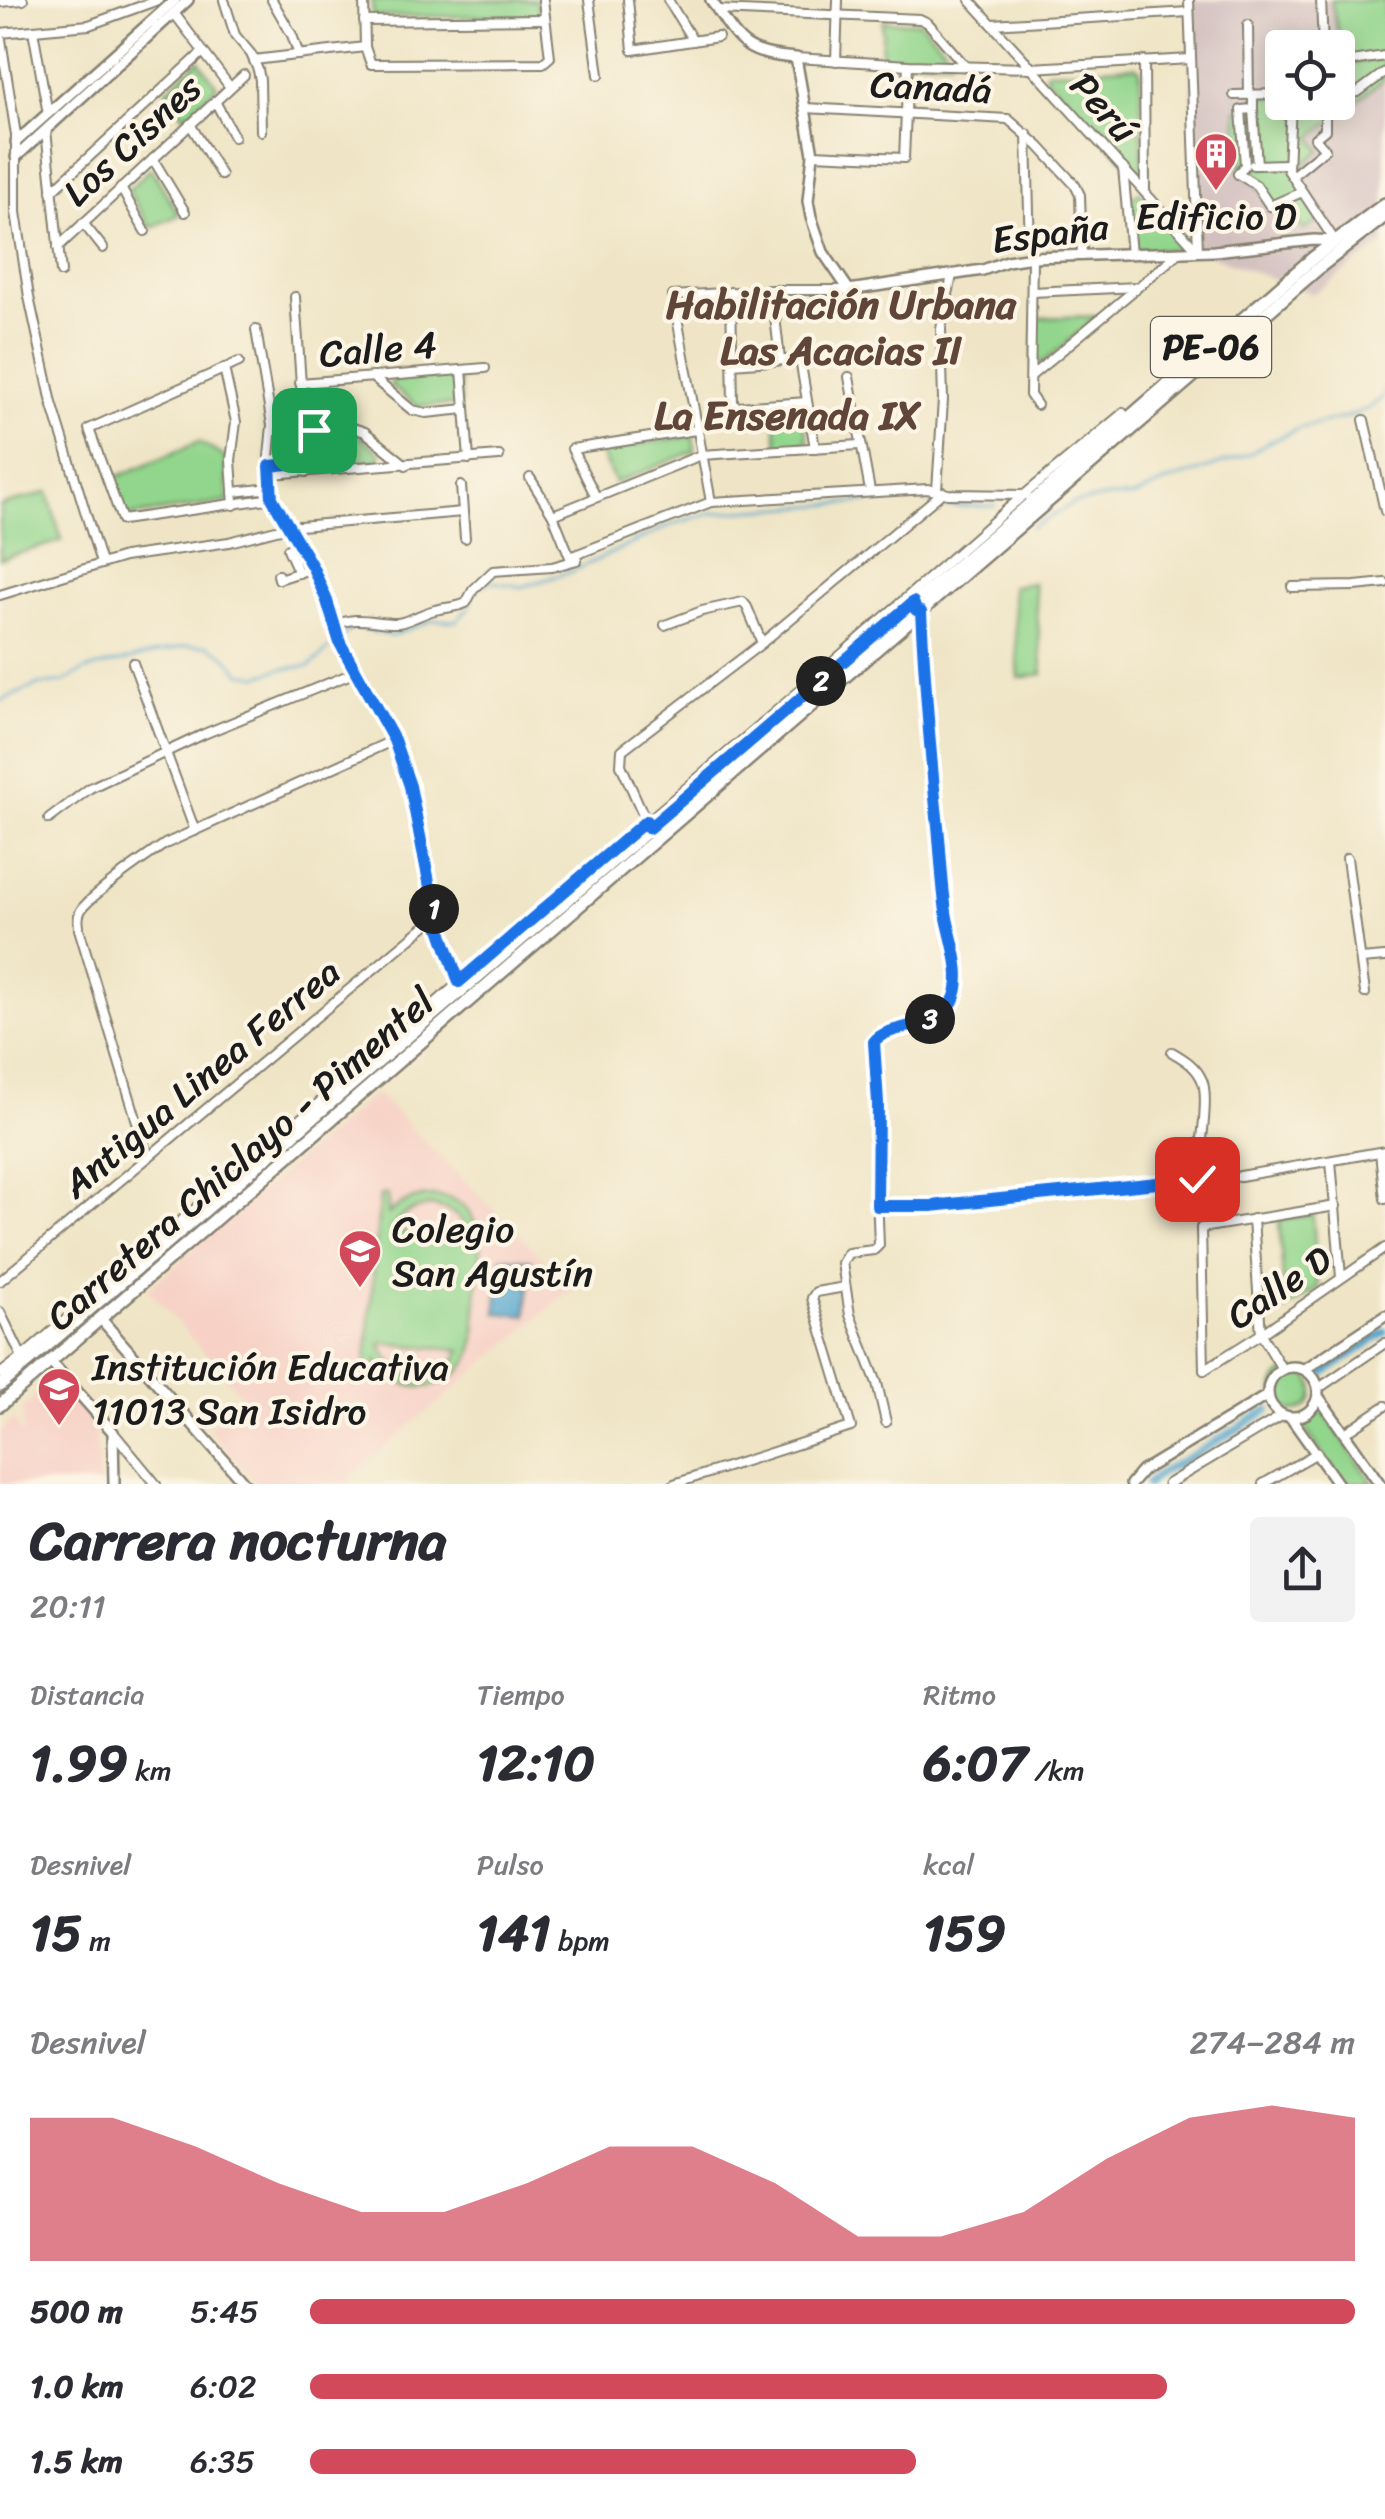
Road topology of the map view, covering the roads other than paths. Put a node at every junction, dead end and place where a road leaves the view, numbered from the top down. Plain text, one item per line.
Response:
1 (23, 0) edge
2 (158, 0) edge
3 (175, 0) edge
4 (188, 0) edge
5 (224, 0) edge
6 (272, 0) edge
7 (364, 0) edge
8 (543, 0) edge
9 (589, 0) edge
10 (628, 0) edge
11 (668, 0) edge
12 (711, 0) edge
13 (838, 0) edge
14 (970, 0) edge
15 (1189, 0) edge
16 (1322, 0) edge
17 (0, 2) edge
18 (718, 10) junction
19 (1189, 12) junction
20 (174, 13) junction
21 (838, 14) junction
22 (545, 20) junction
23 (364, 21) junction
24 (992, 24) junction
25 (1248, 25) dead end
26 (34, 30) junction
27 (1323, 30) edge
28 (0, 33) edge
29 (718, 37) dead end
30 (693, 41) junction
31 (365, 47) junction
32 (204, 52) junction
33 (299, 55) junction
34 (1385, 56) edge
35 (796, 58) junction
36 (1190, 59) junction
37 (254, 60) junction
38 (836, 61) junction
39 (1144, 61) junction
40 (1355, 61) edge
41 (908, 65) junction
42 (966, 67) junction
43 (1032, 68) junction
44 (1385, 72) edge
45 (244, 75) dead end
46 (599, 75) dead end
47 (230, 87) junction
48 (1355, 92) edge
49 (1234, 95) dead end
50 (1251, 95) junction
51 (1265, 95) edge
52 (215, 101) junction
53 (805, 108) junction
54 (1253, 109) junction
55 (907, 113) junction
56 (48, 114) junction
57 (1289, 120) edge
58 (1325, 120) edge
59 (190, 124) junction
60 (46, 130) junction
61 (262, 130) dead end
62 (1027, 134) junction
63 (234, 137) dead end
64 (1256, 140) junction
65 (16, 142) junction
66 (1244, 142) junction
67 (813, 154) junction
68 (16, 156) junction
69 (153, 159) junction
70 (1288, 164) junction
71 (1245, 165) junction
72 (1257, 165) junction
73 (1122, 168) junction
74 (221, 175) dead end
75 (1292, 176) junction
76 (121, 188) junction
77 (52, 191) junction
78 (1302, 192) junction
79 (1145, 193) junction
80 (1385, 204) edge
81 (185, 212) dead end
82 (1385, 216) edge
83 (83, 223) junction
84 (146, 231) dead end
85 (1335, 241) junction
86 (58, 246) junction
87 (103, 248) dead end
88 (1198, 251) junction
89 (1180, 252) junction
90 (1131, 254) junction
91 (1082, 256) junction
92 (1032, 258) junction
93 (61, 272) dead end
94 (952, 275) junction
95 (1138, 287) junction
96 (772, 290) junction
97 (848, 290) junction
98 (731, 292) junction
99 (1032, 292) junction
100 (296, 297) dead end
101 (256, 330) dead end
102 (780, 360) junction
103 (238, 362) dead end
104 (732, 364) junction
105 (224, 368) junction
106 (485, 368) dead end
107 (462, 370) junction
108 (1181, 374) junction
109 (370, 376) junction
110 (1031, 376) junction
111 (849, 377) dead end
112 (300, 382) junction
113 (806, 402) junction
114 (1037, 405) dead end
115 (465, 410) junction
116 (1123, 413) joint
117 (1364, 420) dead end
118 (303, 430) junction
119 (696, 430) junction
120 (860, 445) junction
121 (814, 448) junction
122 (500, 456) dead end
123 (701, 456) junction
124 (469, 459) junction
125 (406, 465) junction
126 (307, 467) junction
127 (270, 470) junction
128 (530, 478) dead end
129 (461, 486) dead end
130 (272, 488) junction
131 (870, 491) junction
132 (940, 491) junction
133 (233, 492) junction
134 (1034, 495) junction
135 (596, 497) junction
136 (1384, 497) edge
137 (272, 498) junction
138 (711, 502) junction
139 (234, 506) junction
140 (1385, 510) edge
141 (464, 512) junction
142 (552, 515) junction
143 (288, 527) junction
144 (466, 538) dead end
145 (288, 550) dead end
146 (577, 560) dead end
147 (101, 564) junction
148 (313, 568) junction
149 (299, 573) junction
150 (278, 576) dead end
151 (1385, 583) edge
152 (1292, 588) dead end
153 (0, 595) edge
154 (917, 607) junction
155 (665, 624) dead end
156 (336, 629) junction
157 (762, 643) junction
158 (133, 663) dead end
159 (356, 672) junction
160 (394, 740) junction
161 (166, 752) junction
162 (49, 819) dead end
163 (647, 824) junction
164 (196, 830) junction
165 (1347, 858) dead end
166 (436, 917) junction
167 (1385, 956) edge
168 (1361, 959) junction
169 (461, 986) junction
170 (1365, 993) dead end
171 (1172, 1052) dead end
172 (368, 1080) junction
173 (1383, 1151) edge
174 (148, 1158) junction
175 (1331, 1161) junction
176 (1200, 1183) dead end
177 (1385, 1197) edge
178 (877, 1206) junction
179 (1336, 1206) junction
180 (1253, 1219) junction
181 (1385, 1248) edge
182 (1341, 1277) junction
183 (0, 1280) edge
184 (846, 1287) junction
185 (0, 1312) edge
186 (1385, 1316) edge
187 (100, 1319) junction
188 (1261, 1334) junction
189 (1385, 1343) edge
190 (41, 1352) junction
191 (24, 1361) junction
192 (51, 1362) junction
193 (1282, 1369) junction
194 (1305, 1370) junction
195 (0, 1374) edge
196 (0, 1386) edge
197 (1318, 1392) junction
198 (1268, 1396) junction
199 (0, 1405) edge
200 (1385, 1407) edge
201 (1287, 1416) junction
202 (886, 1422) dead end
203 (113, 1432) junction
204 (1345, 1433) junction
205 (1317, 1454) junction
206 (1275, 1481) edge
207 (114, 1484) edge
208 (156, 1484) edge
209 (245, 1484) edge
210 (674, 1484) edge
211 (1131, 1484) edge
212 (1168, 1484) edge
213 (1264, 1484) edge
214 (1338, 1484) edge
215 (1380, 1484) edge

1 - 17 street
2 - 26 street
3 - 56 street
4 - 20 street
5 - 37 street
6 - 33 street
7 - 23 street
8 - 22 street
9 - 46 street
10 - 30 street
11 - 30 street
12 - 18 street
13 - 21 street
14 - 24 street, Perú
15 - 19 street
16 - 27 street
18 - 21 street
18 - 35 street
19 - 24 street
19 - 36 street
20 - 32 street
20 - 60 street
21 - 38 street
21 - 42 street
22 - 23 street
22 - 31 street
23 - 31 street
24 - 43 street, Perú
25 - 50 street
26 - 28 street
26 - 56 street
28 - 65 street
29 - 30 street
31 - 33 street
32 - 47 street
32 - 77 street
33 - 37 street
34 - 40 street
35 - 38 street
35 - 53 street
36 - 39 street
36 - 88 street
37 - 61 street
38 - 41 street
39 - 43 street
39 - 79 street
41 - 42 street
41 - 55 street
42 - 43 street
43 - 73 street, Perú
44 - 48 street
45 - 47 street, Los Cisnes
47 - 52 street, Los Cisnes
49 - 50 street
50 - 51 street
50 - 54 street
52 - 59 street, Los Cisnes
52 - 63 street
53 - 55 street, Canadá
53 - 67 street
54 - 64 street
54 - 66 street
55 - 62 street, Canadá
55 - 67 street
56 - 65 street
57 - 70 street
58 - 75 street
59 - 69 street, Los Cisnes
59 - 74 street
60 - 68 street
60 - 77 street
62 - 91 street, Canadá
62 - 92 street
64 - 66 street
64 - 72 street
65 - 68 street
66 - 71 street
67 - 97 street
68 - 147 street
69 - 76 street, Los Cisnes
69 - 81 street
70 - 72 street
70 - 75 street
71 - 72 street
71 - 78 street
73 - 79 street, Perú
73 - 90 street
75 - 78 street
76 - 83 street, Los Cisnes
76 - 84 street
77 - 86 street
78 - 85 street
79 - 88 street, Perú
80 - 85 main road, Carretera Chiclayo - Pimentel / PE-06
82 - 154 main road, Carretera Chiclayo - Pimentel / PE-06
83 - 86 street, Los Cisnes
83 - 87 street
85 - 88 street, España
85 - 108 main road, Carretera Chiclayo - Pimentel / PE-06
86 - 93 street
88 - 89 street, España
89 - 90 street, España
89 - 95 street
90 - 91 street, España
91 - 92 street, España
92 - 94 street, España
92 - 99 street
94 - 97 street, España
94 - 132 street
95 - 99 street
95 - 110 street
96 - 97 street, España
96 - 98 street, España
96 - 102 street
98 - 104 street
98 - 119 street, España
99 - 110 street
100 - 112 street
101 - 127 street
102 - 104 street
102 - 113 street
103 - 105 street
104 - 113 street
105 - 133 street
105 - 139 street
106 - 107 street, Calle 4
107 - 109 street, Calle 4
107 - 115 street
108 - 116 main road
108 - 134 main road, Carretera Chiclayo - Pimentel / PE-06
109 - 112 street, Calle 4
109 - 115 street
110 - 114 street
111 - 120 street
112 - 118 street
113 - 121 street
115 - 124 street
116 - 134 street
117 - 136 street
118 - 125 street
118 - 126 street
119 - 123 street
119 - 135 street
120 - 121 street
120 - 131 street
121 - 123 street
122 - 124 street
123 - 135 street
123 - 138 street
124 - 125 street
125 - 126 street
126 - 127 street
127 - 130 street
128 - 142 street
129 - 141 street
130 - 133 street
130 - 137 street
131 - 132 street
131 - 138 street
132 - 134 street
132 - 157 street
133 - 139 street
134 - 154 main road, Carretera Chiclayo - Pimentel / PE-06
134 - 163 street
135 - 142 street
136 - 140 street
137 - 139 street
137 - 143 street
138 - 142 street
141 - 143 street
141 - 144 street
143 - 147 street
143 - 148 street
145 - 149 street
146 - 156 street
147 - 153 street
148 - 149 street
148 - 156 street
149 - 150 street
151 - 152 street
154 - 163 main road, Carretera Chiclayo - Pimentel / PE-06
154 - 172 main road, Carretera Chiclayo - Pimentel / PE-06
154 - 178 street
155 - 157 street
156 - 159 street
157 - 163 street
158 - 161 street
159 - 160 street
159 - 161 street
160 - 164 street
160 - 166 street
161 - 162 street
161 - 164 street
163 - 169 main road, Carretera Chiclayo - Pimentel / PE-06
164 - 174 street
165 - 168 street
166 - 169 street
166 - 174 street, Antigua Linea Ferrea
167 - 168 street
168 - 170 street
169 - 172 main road, Carretera Chiclayo - Pimentel / PE-06
169 - 191 street
171 - 178 street
172 - 187 main road, Carretera Chiclayo - Pimentel / PE-06
172 - 190 main road, Carretera Chiclayo - Pimentel / PE-06
173 - 175 street
173 - 177 street
174 - 183 street, Antigua Linea Ferrea
175 - 176 street
175 - 179 street
178 - 184 street
179 - 180 street
179 - 182 street
180 - 188 street
180 - 188 street, Calle D
181 - 182 street, Calle D
182 - 188 street, Calle D
184 - 202 street
184 - 210 street
185 - 191 street
186 - 194 street
187 - 192 main road, Carretera Chiclayo - Pimentel / PE-06
187 - 209 street
188 - 193 street
189 - 197 street
190 - 191 main road, Carretera Chiclayo - Pimentel / PE-06
190 - 192 main road
191 - 195 street
191 - 196 main road, Carretera Chiclayo - Pimentel / PE-06
192 - 199 main road, Carretera Chiclayo - Pimentel / PE-06
192 - 203 street
193 - 194 street
193 - 198 street
194 - 197 street
197 - 201 street
197 - 204 street
198 - 201 street
198 - 211 street
200 - 204 street
201 - 205 street
201 - 212 street
203 - 207 street
203 - 208 street
204 - 215 street
205 - 206 street
205 - 214 street
206 - 213 street

